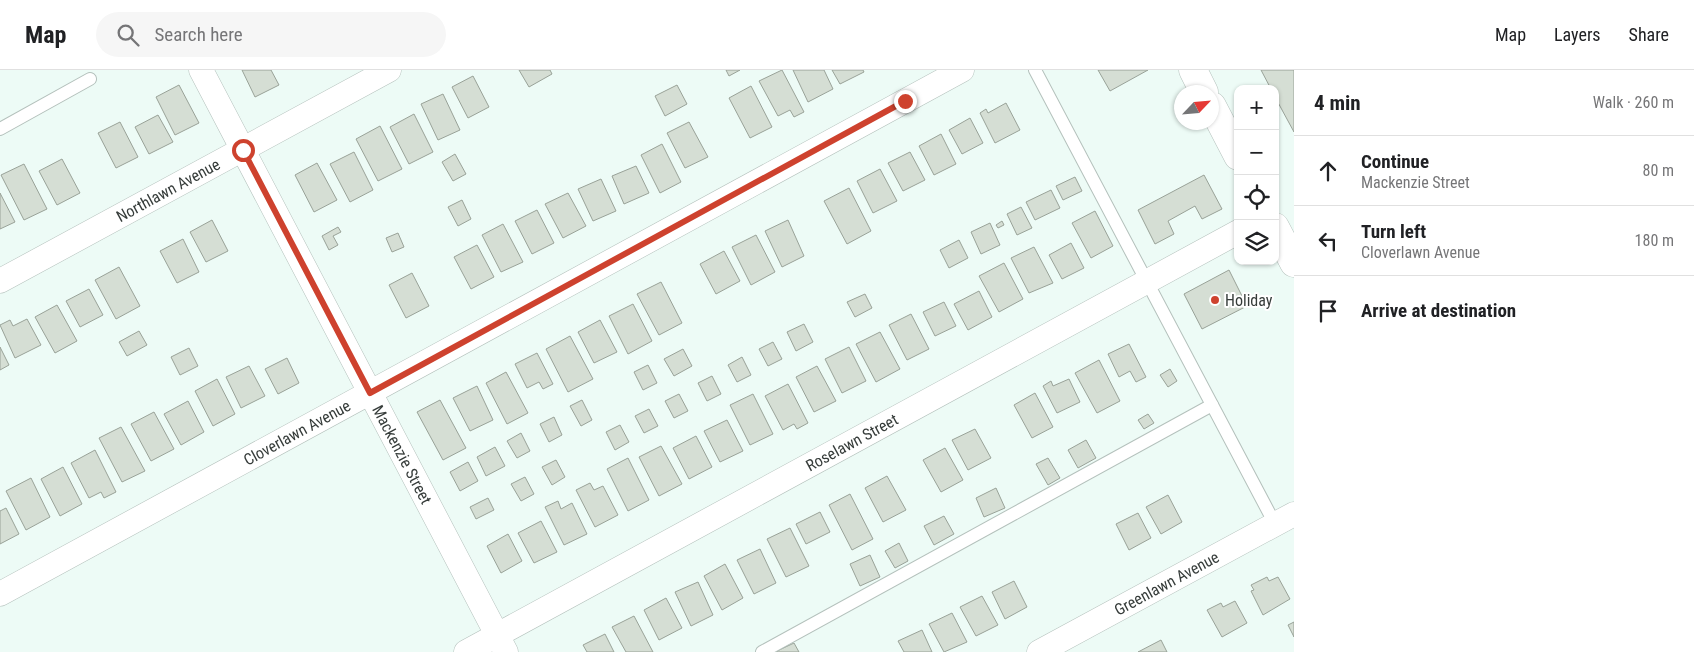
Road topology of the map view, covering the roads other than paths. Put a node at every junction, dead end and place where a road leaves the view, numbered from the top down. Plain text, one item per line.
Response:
1 (201, 70) edge
2 (389, 70) edge
3 (962, 70) edge
4 (1035, 70) edge
5 (1193, 70) edge
6 (90, 79) dead end
7 (1200, 85) edge
8 (1219, 119) edge
9 (0, 129) edge
10 (1234, 148) edge
11 (243, 150) junction
12 (1234, 234) edge
13 (1279, 235) edge
14 (1294, 263) edge
15 (1147, 281) junction
16 (0, 282) edge
17 (370, 393) junction
18 (1212, 404) junction
19 (1284, 519) edge
20 (0, 594) edge
21 (501, 644) edge
22 (466, 652) edge
23 (762, 652) edge
24 (1040, 652) edge

1 - 11 street, Mackenzie Street
2 - 11 street, Northlawn Avenue
3 - 17 street, Cloverlawn Avenue
4 - 15 lane
5 - 7 street
6 - 9 lane
8 - 10 street
11 - 16 street, Northlawn Avenue
11 - 17 street, Mackenzie Street
12 - 15 street, Roselawn Street
13 - 14 street
15 - 18 lane
15 - 21 street, Roselawn Street
17 - 20 street, Cloverlawn Avenue
17 - 21 street, Mackenzie Street
18 - 19 lane
18 - 23 lane
19 - 24 street, Greenlawn Avenue
21 - 22 street, Roselawn Street

